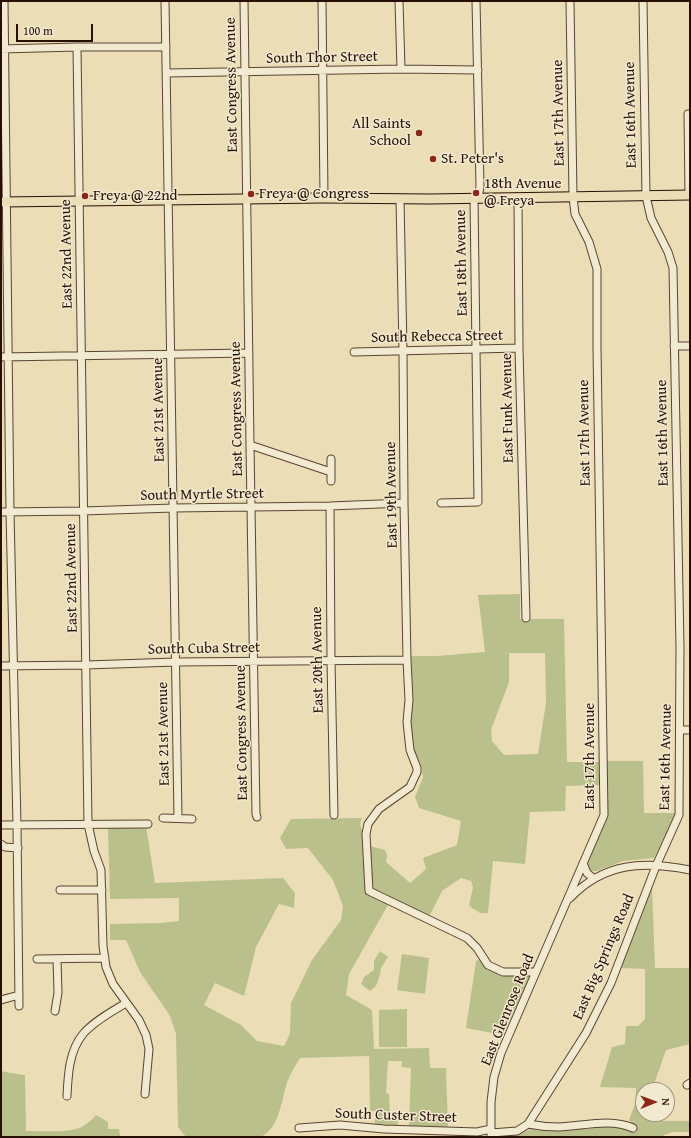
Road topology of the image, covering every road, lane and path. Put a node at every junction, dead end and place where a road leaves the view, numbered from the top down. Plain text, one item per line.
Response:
1 (4, 1) edge
2 (165, 1) edge
3 (244, 1) edge
4 (322, 1) edge
5 (399, 1) edge
6 (476, 1) edge
7 (570, 1) edge
8 (642, 1) edge
9 (77, 47) junction
10 (166, 47) junction
11 (3, 49) edge
12 (400, 69) junction
13 (478, 70) junction
14 (323, 71) junction
15 (245, 72) junction
16 (167, 73) junction
17 (689, 114) edge
18 (689, 195) edge
19 (646, 196) junction
20 (574, 197) junction
21 (324, 198) junction
22 (474, 198) junction
23 (518, 198) junction
24 (168, 199) junction
25 (247, 199) junction
26 (400, 199) junction
27 (79, 201) junction
28 (4, 202) edge
29 (674, 346) junction
30 (690, 346) edge
31 (519, 348) junction
32 (476, 349) junction
33 (403, 351) junction
34 (354, 352) dead end
35 (249, 353) junction
36 (171, 354) junction
37 (82, 356) junction
38 (5, 357) edge
39 (250, 445) junction
40 (331, 459) dead end
41 (331, 472) junction
42 (331, 481) dead end
43 (404, 503) junction
44 (441, 503) dead end
45 (330, 506) junction
46 (251, 507) junction
47 (173, 508) junction
48 (83, 511) junction
49 (1, 512) edge
50 (10, 512) junction
51 (526, 618) dead end
52 (331, 660) junction
53 (407, 660) junction
54 (176, 662) junction
55 (254, 662) junction
56 (86, 665) junction
57 (1, 666) edge
58 (14, 666) junction
59 (680, 730) junction
60 (690, 730) edge
61 (334, 815) dead end
62 (257, 817) dead end
63 (163, 818) dead end
64 (178, 818) junction
65 (192, 818) dead end
66 (88, 824) junction
67 (148, 824) dead end
68 (1, 825) edge
69 (17, 825) junction
70 (1, 844) edge
71 (18, 848) junction
72 (583, 864) junction
73 (656, 866) junction
74 (690, 870) edge
75 (593, 878) junction
76 (60, 890) dead end
77 (102, 890) junction
78 (567, 901) junction
79 (105, 958) junction
80 (37, 959) dead end
81 (57, 959) junction
82 (536, 972) junction
83 (19, 995) junction
84 (1, 1000) edge
85 (126, 1003) junction
86 (19, 1006) dead end
87 (55, 1011) dead end
88 (145, 1094) dead end
89 (67, 1096) dead end
90 (528, 1124) junction
91 (299, 1128) dead end
92 (633, 1128) dead end
93 (491, 1133) edge

1 - 11 street
2 - 10 street, East 21st Avenue
3 - 15 street, East Congress Avenue
4 - 14 street
5 - 12 street
6 - 13 street, East 18th Avenue
7 - 20 street, East 17th Avenue
8 - 19 street, East 16th Avenue
9 - 10 street
9 - 11 street
9 - 27 street, East 22nd Avenue
10 - 16 street, East 21st Avenue
11 - 28 street
12 - 13 street, South Thor Street
12 - 14 street, South Thor Street
13 - 22 street, East 18th Avenue
14 - 15 street, South Thor Street
14 - 21 street
15 - 16 street, South Thor Street
15 - 25 street, East Congress Avenue
16 - 24 street, East 21st Avenue
17 - 18 street
18 - 19 main road
19 - 20 main road
19 - 29 street, East 16th Avenue
20 - 23 main road
20 - 72 street, East 17th Avenue
21 - 25 main road
21 - 26 main road
22 - 23 main road
22 - 26 main road
22 - 32 street, East 18th Avenue
23 - 31 street, East Funk Avenue
24 - 25 main road
24 - 27 main road
24 - 36 street, East 21st Avenue
25 - 35 street, East Congress Avenue
26 - 33 street, East 19th Avenue
27 - 28 main road
27 - 37 street, East 22nd Avenue
28 - 38 street
29 - 30 street
29 - 59 street, East 16th Avenue
31 - 32 street, South Rebecca Street
31 - 51 street, East Funk Avenue
32 - 33 street, South Rebecca Street
32 - 44 street, East 18th Avenue
33 - 34 street, South Rebecca Street
33 - 43 street, East 19th Avenue
35 - 36 street
35 - 39 street, East Congress Avenue
36 - 37 street
36 - 47 street, East 21st Avenue
37 - 38 street
37 - 48 street, East 22nd Avenue
38 - 50 street
39 - 41 street
39 - 46 street, East Congress Avenue
40 - 41 street
41 - 42 street
43 - 45 street, South Myrtle Street
43 - 53 street, East 19th Avenue
45 - 46 street, South Myrtle Street
45 - 52 street, East 20th Avenue
46 - 47 street, South Myrtle Street
46 - 55 street, East Congress Avenue
47 - 48 street, South Myrtle Street
47 - 54 street, East 21st Avenue
48 - 50 street, South Myrtle Street
48 - 56 street, East 22nd Avenue
49 - 50 street, South Myrtle Street
50 - 58 street
52 - 53 street, South Cuba Street
52 - 55 street, South Cuba Street
52 - 61 street, East 20th Avenue
53 - 82 street, East 19th Avenue
54 - 55 street, South Cuba Street
54 - 56 street, South Cuba Street
54 - 64 street, East 21st Avenue
55 - 62 street, East Congress Avenue
56 - 58 street, South Cuba Street
56 - 66 street, East 22nd Avenue
57 - 58 street, South Cuba Street
58 - 69 street
59 - 60 street
59 - 73 street, East 16th Avenue
63 - 64 street
64 - 65 street
66 - 67 street
66 - 69 street
66 - 77 street, East 22nd Avenue
68 - 69 street
69 - 71 street
70 - 71 street
71 - 83 street
72 - 75 street
72 - 78 street, East 17th Avenue
73 - 74 street
73 - 75 street
73 - 90 street, East Big Springs Road
75 - 78 street
76 - 77 street
77 - 79 street, East 22nd Avenue
78 - 82 street, East Glenrose Road
79 - 81 street
79 - 85 street, East 22nd Avenue
80 - 81 street
81 - 87 street
82 - 93 street, East Glenrose Road
83 - 84 street
83 - 86 street
85 - 88 street, East 22nd Avenue
85 - 89 street
90 - 92 street
90 - 93 street
91 - 93 street, South Custer Street

